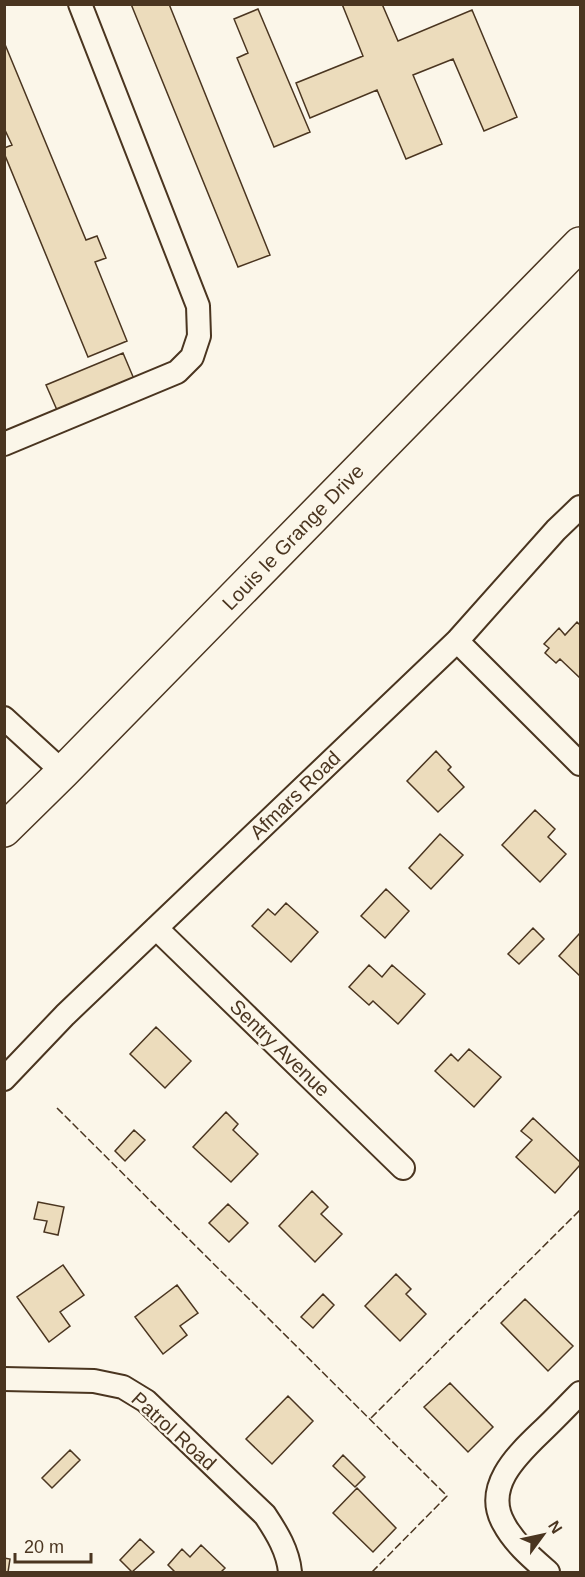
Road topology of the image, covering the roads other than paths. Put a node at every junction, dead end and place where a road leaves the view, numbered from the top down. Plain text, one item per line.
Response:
1 (80, 4) edge
2 (580, 244) edge
3 (4, 444) edge
4 (580, 507) edge
5 (457, 641) junction
6 (4, 718) edge
7 (580, 764) edge
8 (63, 772) junction
9 (4, 830) edge
10 (156, 928) junction
11 (4, 1079) edge
12 (403, 1168) dead end
13 (4, 1379) edge
14 (580, 1393) edge
15 (290, 1572) edge
16 (548, 1572) edge

1 - 3 street
2 - 8 main road, Louis le Grange Drive
4 - 5 street, Afmars Road
5 - 7 street
5 - 10 street, Afmars Road
6 - 8 street
8 - 9 main road, Louis le Grange Drive
10 - 11 street, Afmars Road
10 - 12 street, Sentry Avenue
13 - 15 street, Patrol Road
14 - 16 street

